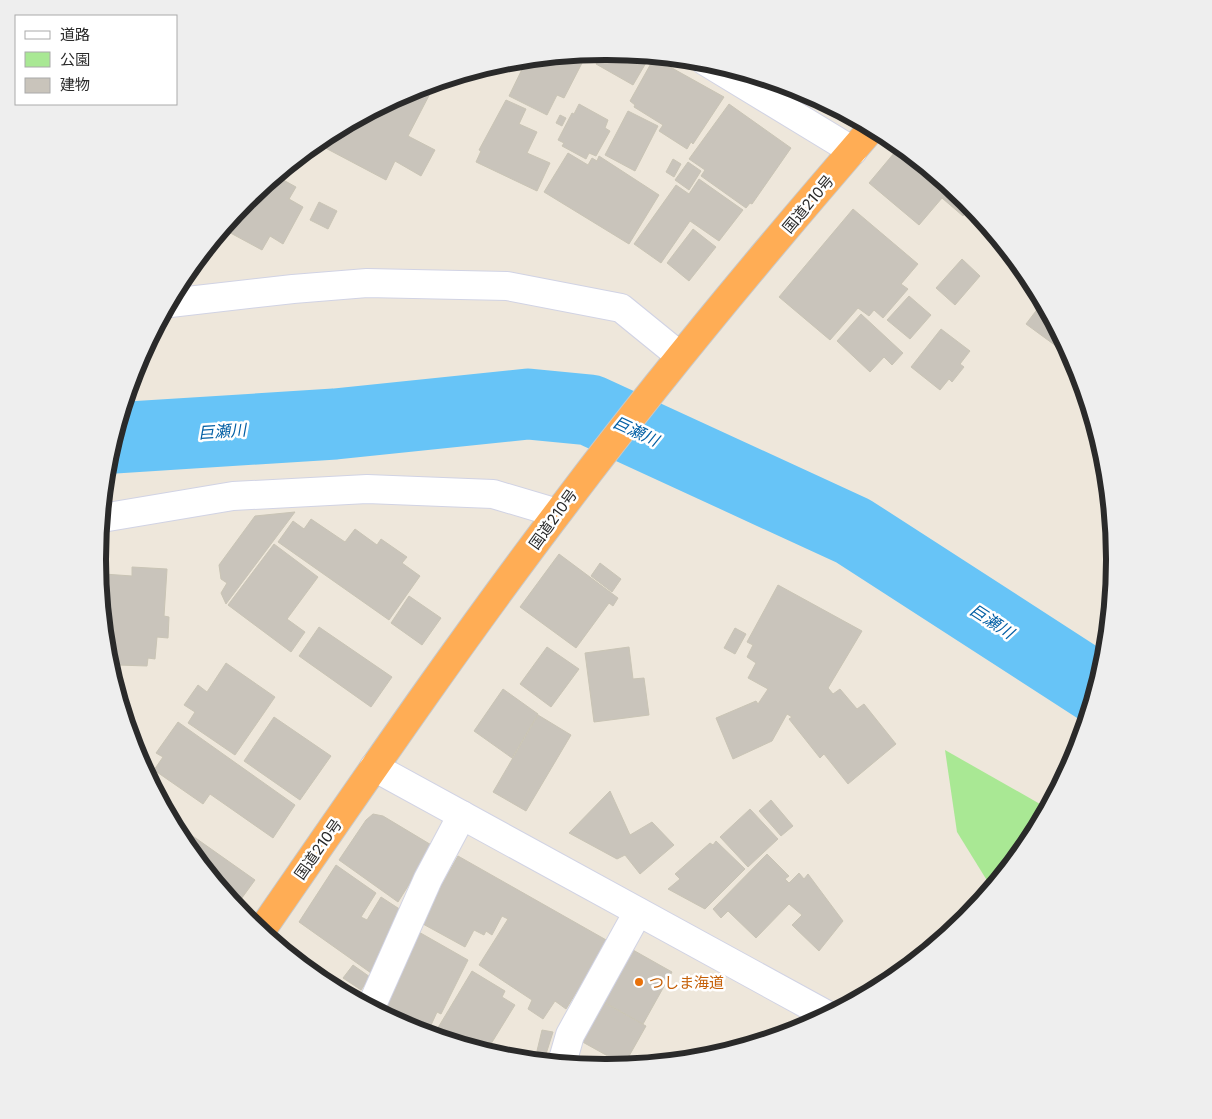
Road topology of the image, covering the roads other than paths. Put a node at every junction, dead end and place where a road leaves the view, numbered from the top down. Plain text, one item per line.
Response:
1 (729, 76) edge
2 (867, 134) edge
3 (853, 151) junction
4 (178, 302) edge
5 (680, 356) junction
6 (564, 504) junction
7 (109, 517) edge
8 (374, 767) junction
9 (462, 815) junction
10 (638, 912) junction
11 (265, 924) edge
12 (374, 1001) edge
13 (819, 1011) edge
14 (564, 1057) edge

1 - 3 street
2 - 3 highway, 国道210号
3 - 5 highway, 国道210号
4 - 5 street
5 - 6 highway, 国道210号
6 - 7 street
6 - 8 highway, 国道210号
8 - 9 street
8 - 11 highway, 国道210号
9 - 10 street
9 - 12 street
10 - 13 street
10 - 14 street

